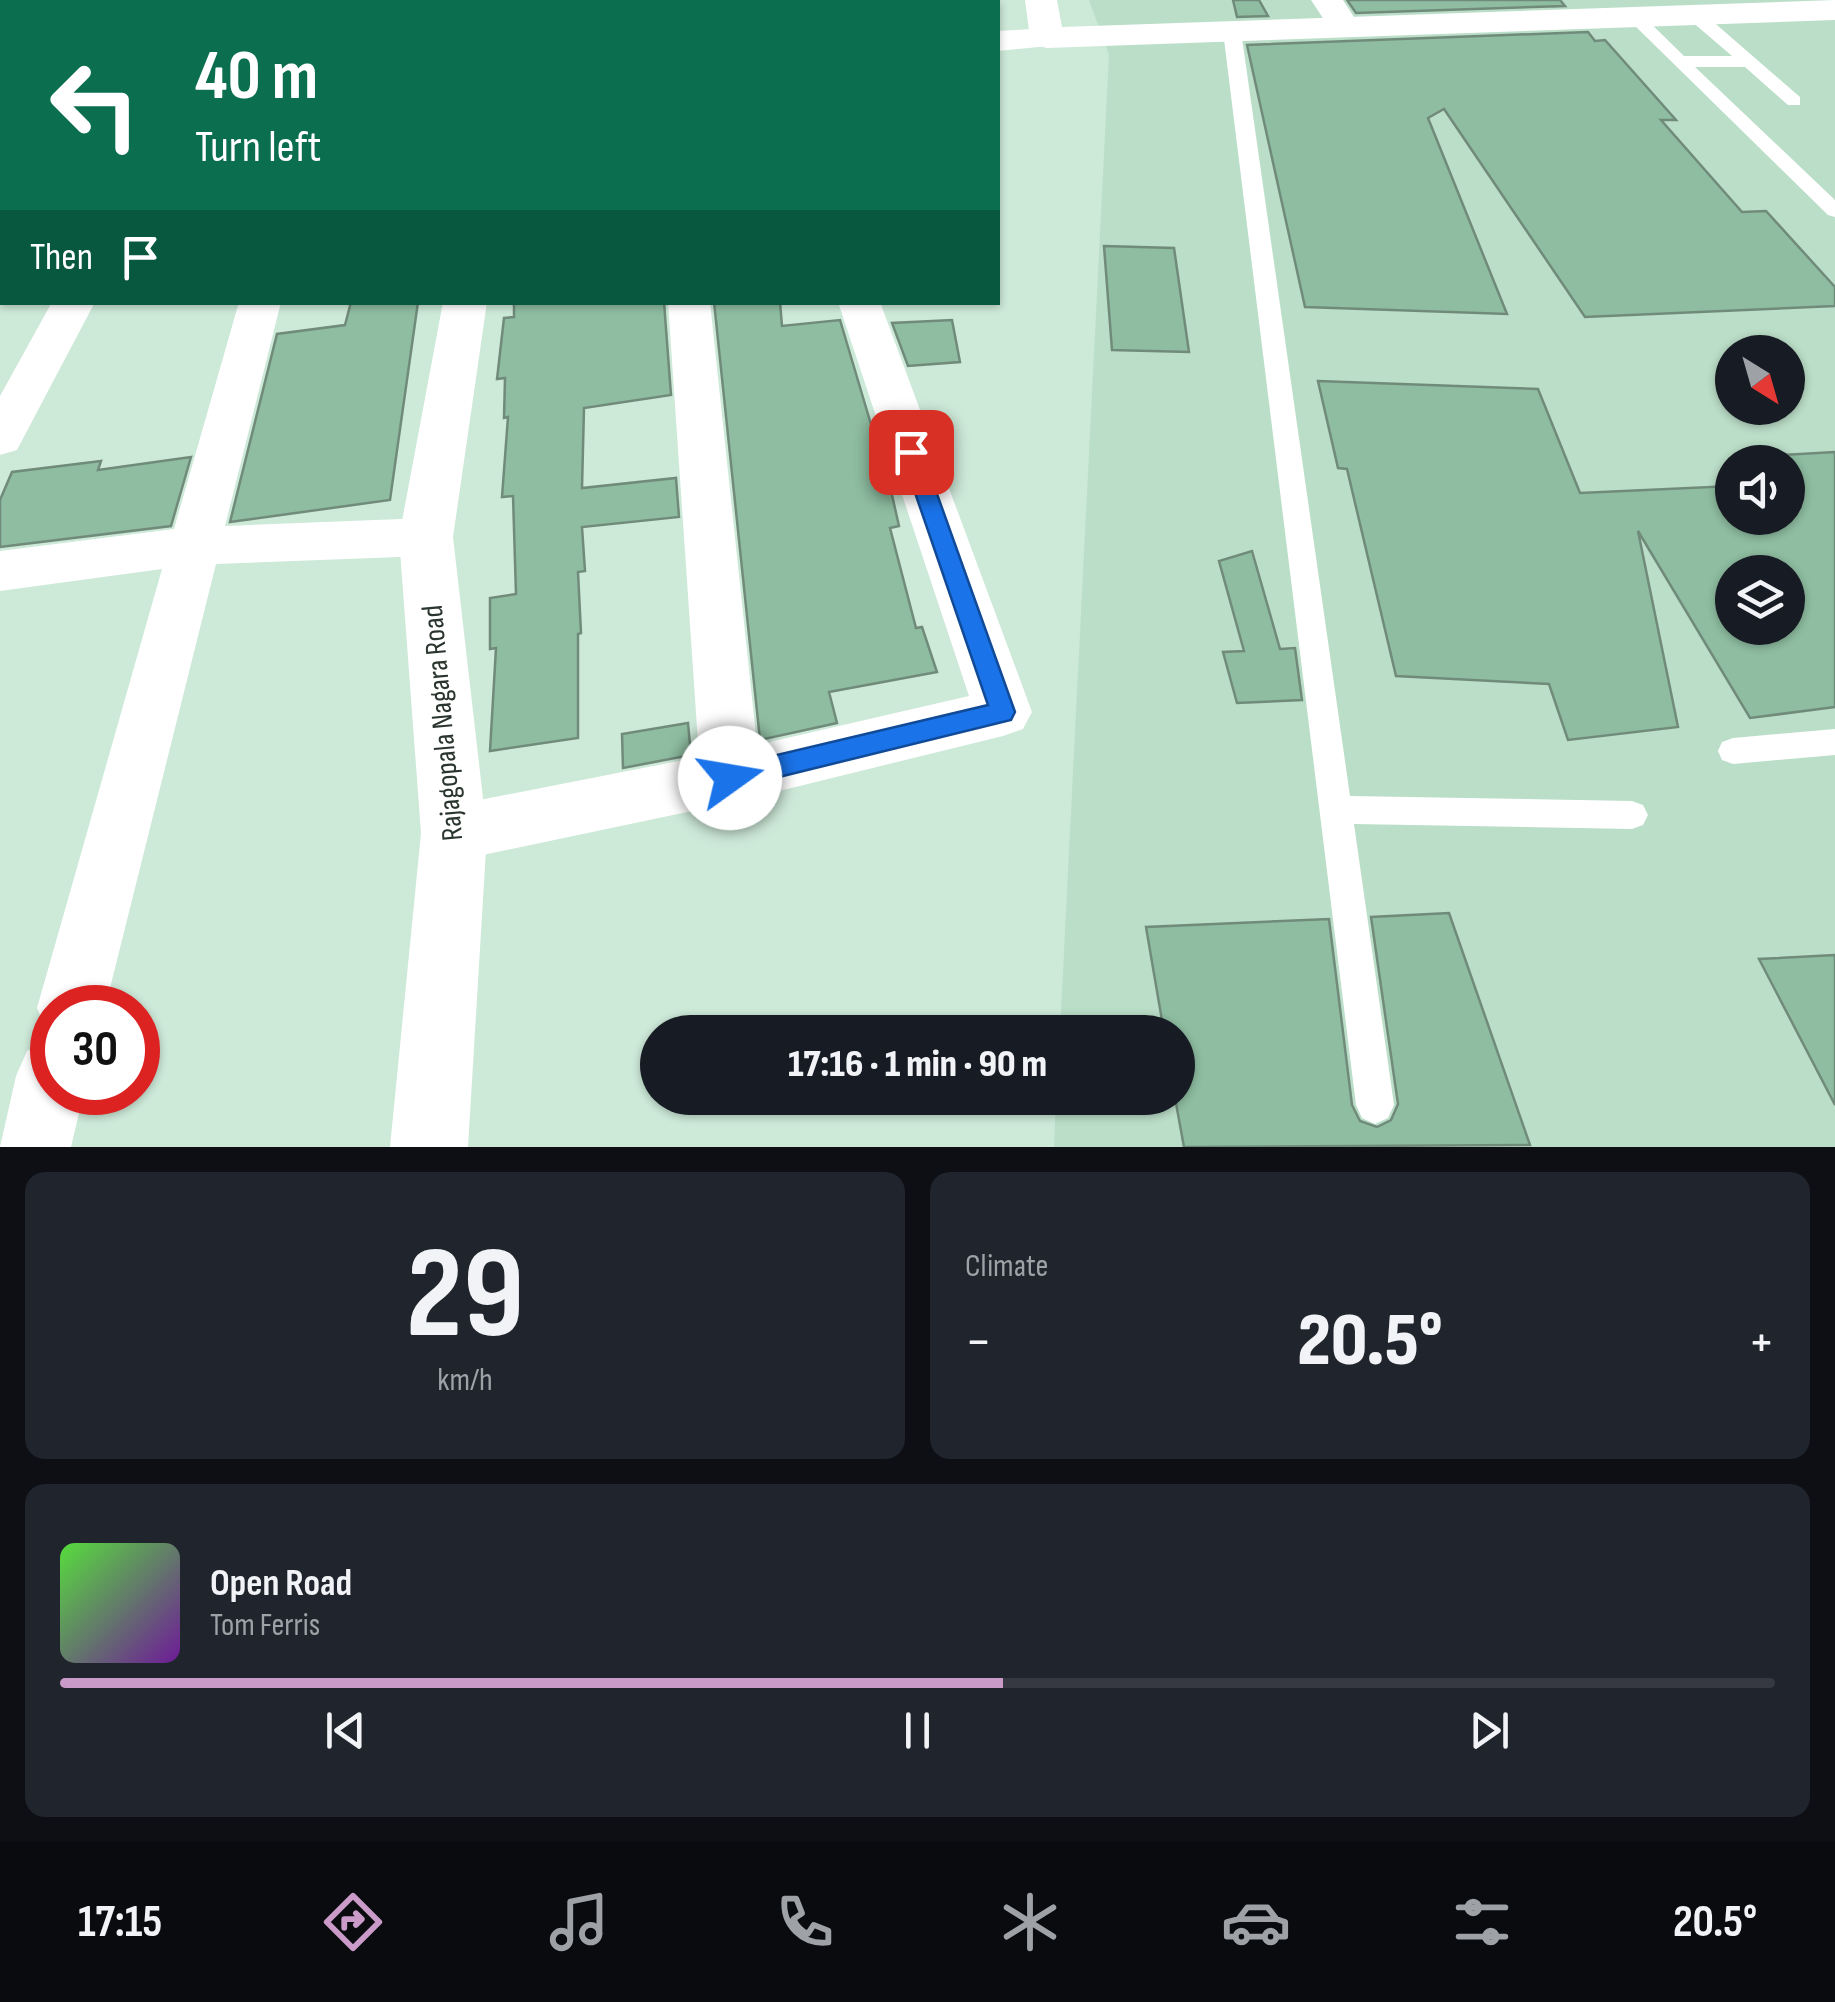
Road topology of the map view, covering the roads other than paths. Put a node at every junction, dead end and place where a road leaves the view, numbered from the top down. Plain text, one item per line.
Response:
1 (1041, 0) edge
2 (1835, 10) edge
3 (1336, 14) edge
4 (1696, 16) junction
5 (1635, 18) junction
6 (1232, 31) junction
7 (1047, 38) junction
8 (1000, 41) edge
9 (1680, 61) junction
10 (1749, 62) junction
11 (1794, 101) dead end
12 (1835, 211) edge
13 (72, 305) edge
14 (259, 305) edge
15 (465, 305) edge
16 (689, 305) edge
17 (860, 305) edge
18 (0, 439) edge
19 (426, 537) junction
20 (192, 546) junction
21 (0, 572) edge
22 (1835, 742) edge
23 (1733, 751) dead end
24 (730, 778) junction
25 (1338, 810) junction
26 (1632, 814) dead end
27 (454, 833) junction
28 (76, 985) edge
29 (1374, 1105) dead end
30 (42, 1115) edge
31 (34, 1147) edge
32 (429, 1147) edge

1 - 7 main road
2 - 4 main road
3 - 5 main road
3 - 6 main road
4 - 5 main road
4 - 10 lane
5 - 9 lane
6 - 7 main road
6 - 25 lane
7 - 8 street
9 - 10 lane
9 - 12 lane
10 - 11 lane
13 - 18 street
14 - 20 street
15 - 19 main road, Rajagopala Nagara Road
16 - 24 street
17 - 24 street
19 - 20 street
19 - 27 main road, Rajagopala Nagara Road
20 - 21 street
20 - 28 street
22 - 23 lane
24 - 27 street
25 - 26 lane
25 - 29 lane
27 - 32 main road, Rajagopala Nagara Road
30 - 31 street

